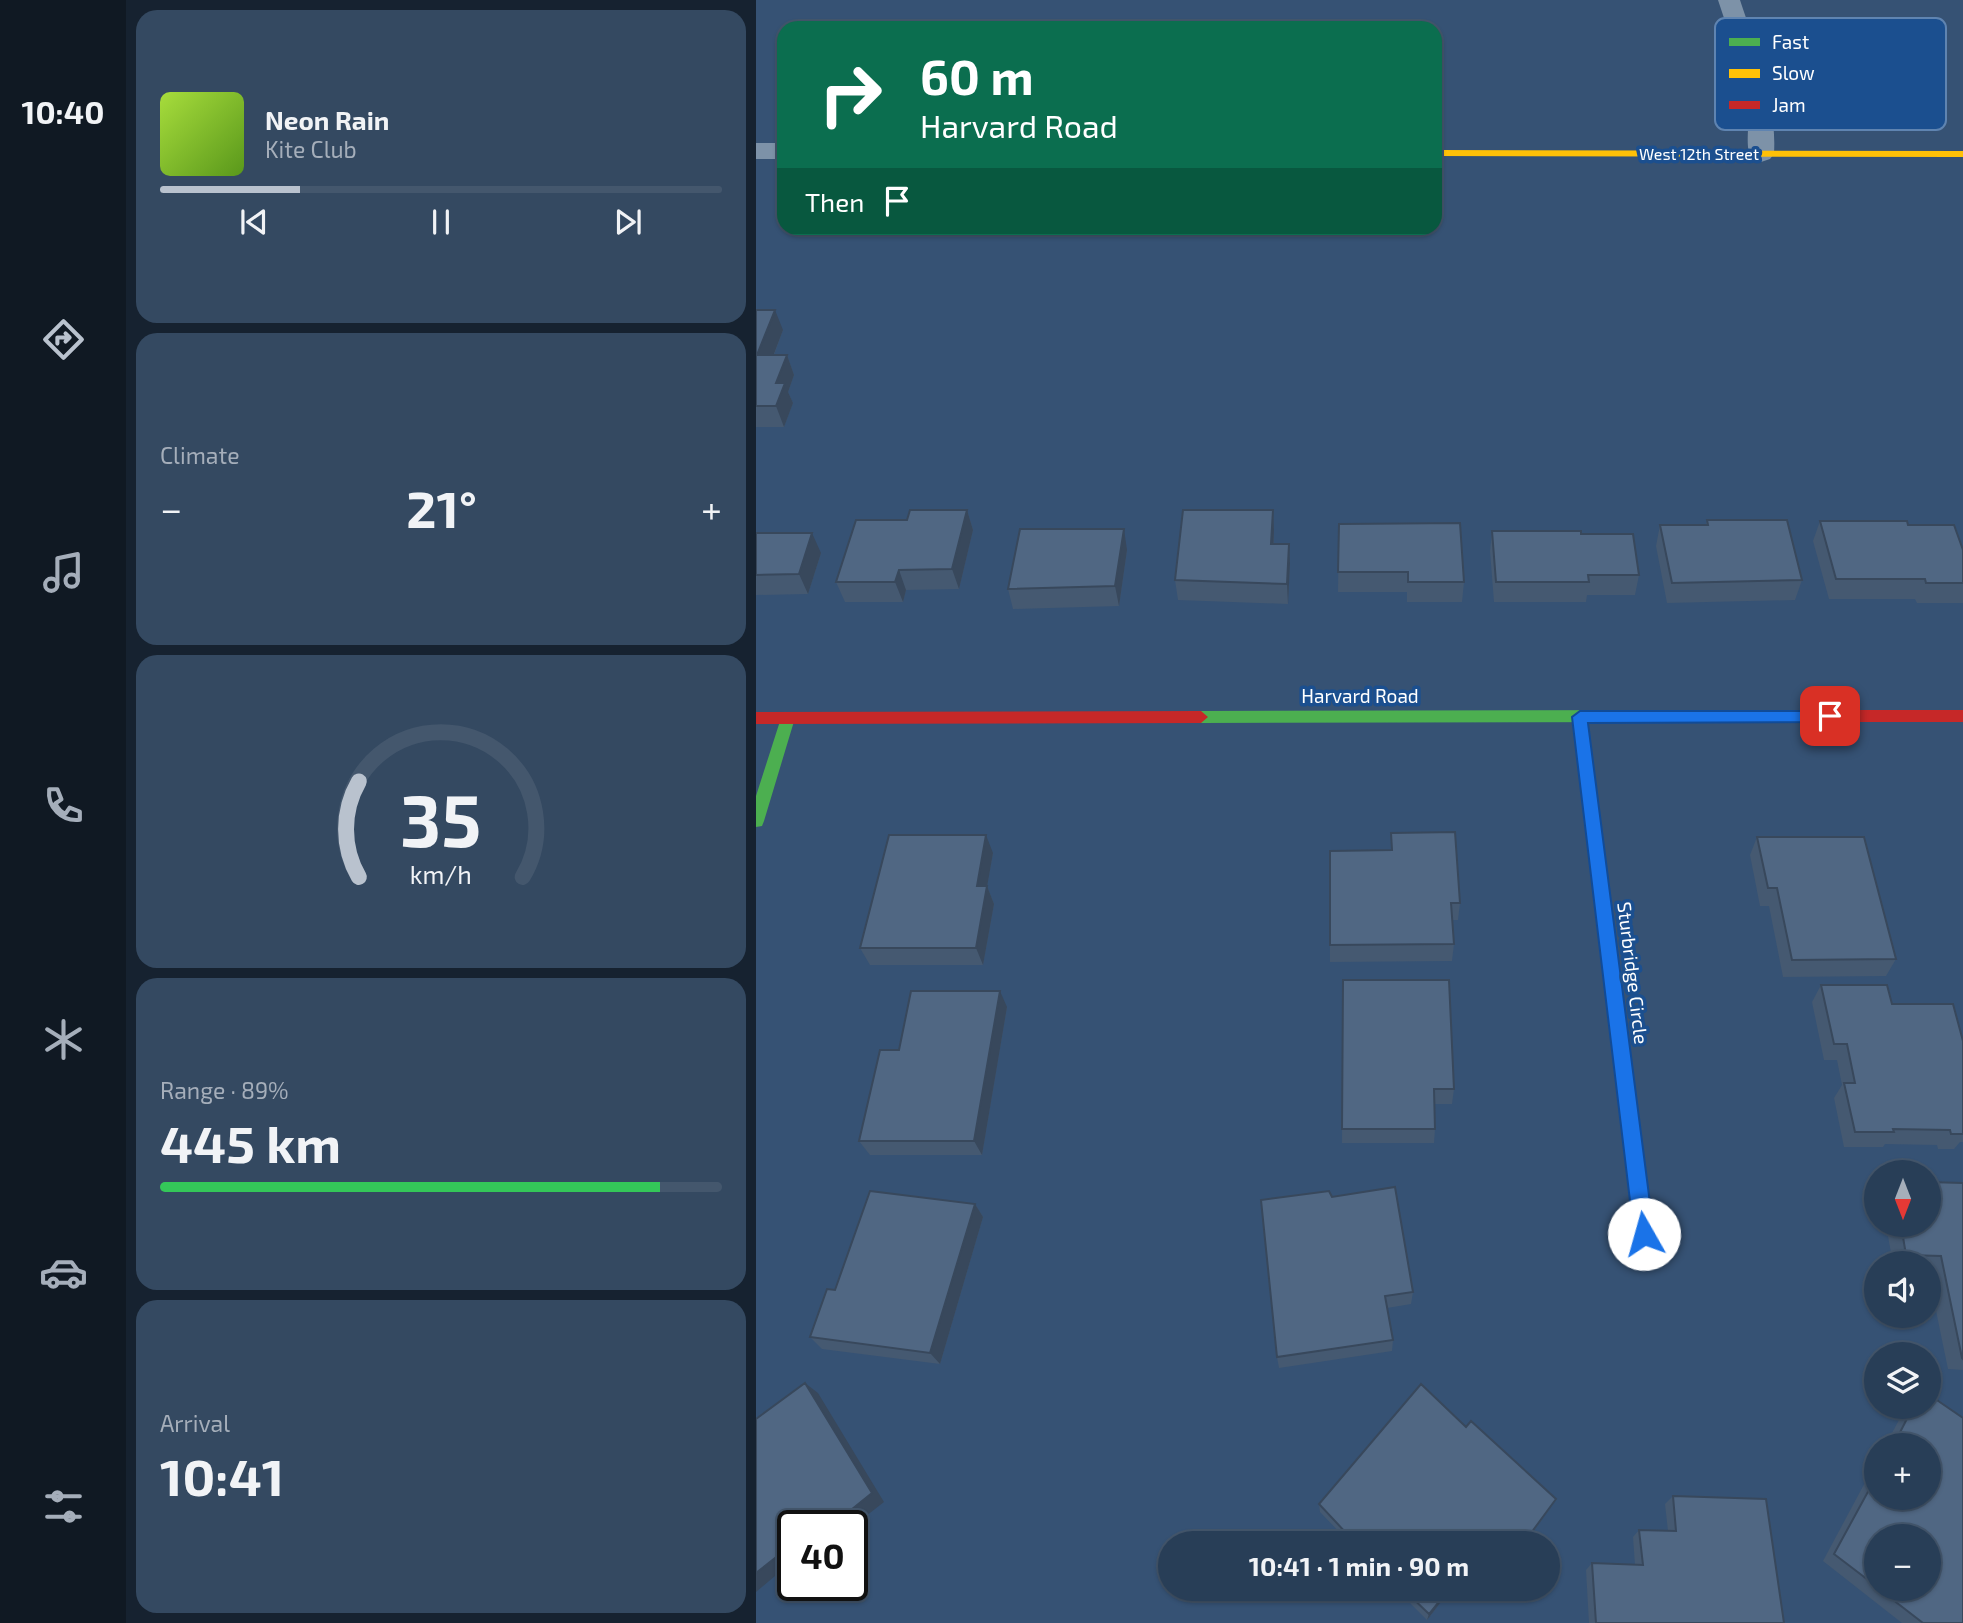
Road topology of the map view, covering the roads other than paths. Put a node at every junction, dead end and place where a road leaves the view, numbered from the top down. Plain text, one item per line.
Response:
1 (1729, 0) edge
2 (1735, 18) edge
3 (1764, 130) edge
4 (756, 151) edge
5 (777, 151) edge
6 (1442, 153) edge
7 (1761, 154) junction
8 (1963, 154) edge
9 (1963, 716) edge
10 (1580, 717) junction
11 (756, 718) edge
12 (788, 718) junction
13 (756, 821) edge
14 (1644, 1234) dead end

1 - 2 street
3 - 7 street
4 - 5 street
6 - 7 street, West 12th Street
7 - 8 street, West 12th Street
9 - 10 street, Harvard Road
10 - 12 street, Harvard Road
10 - 14 street, Sturbridge Circle
11 - 12 street, Harvard Road
12 - 13 street

